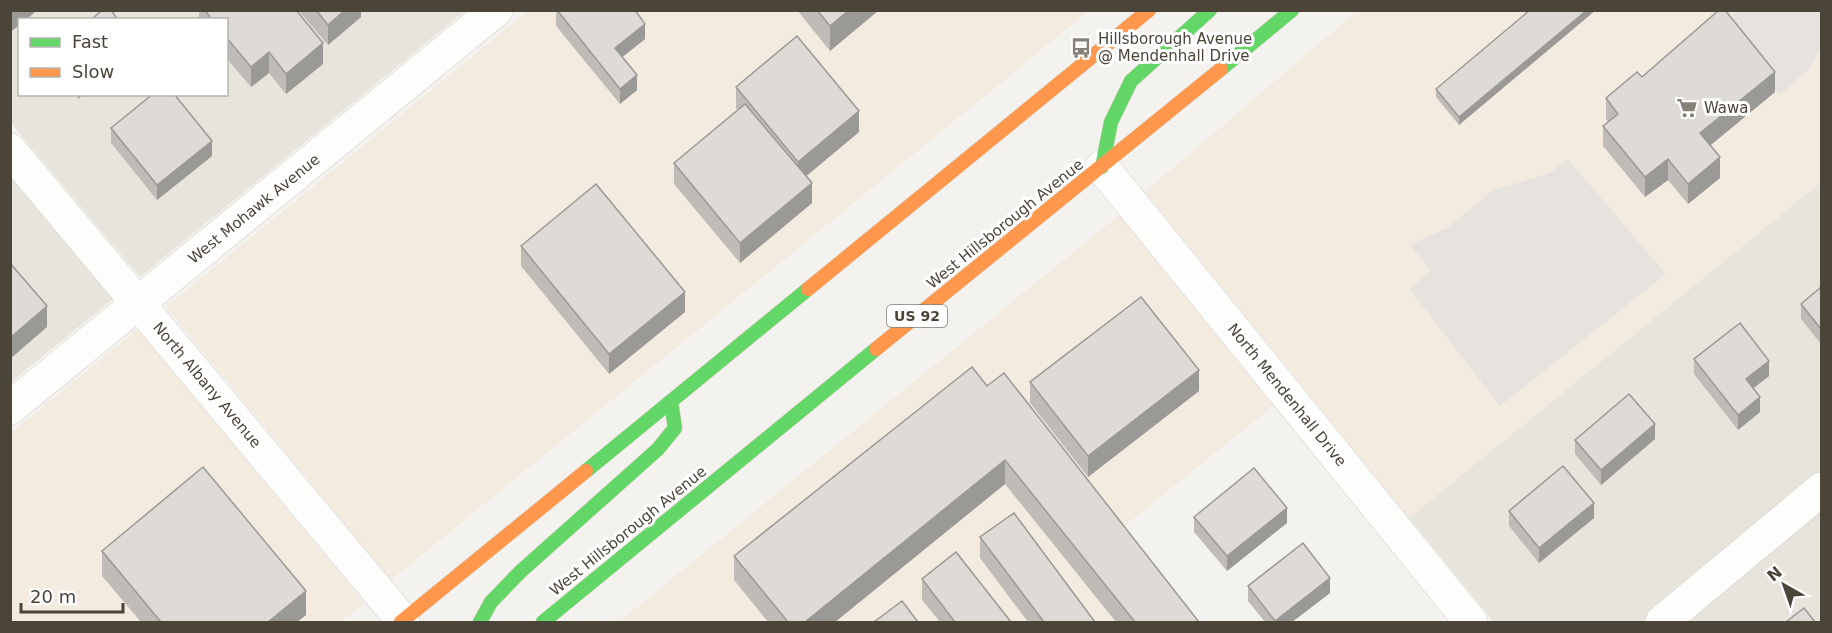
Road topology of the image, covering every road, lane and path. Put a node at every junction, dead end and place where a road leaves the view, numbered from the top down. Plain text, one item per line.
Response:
1 (496, 10) edge
2 (1149, 10) edge
3 (1210, 10) edge
4 (1292, 10) edge
5 (10, 150) edge
6 (1102, 167) junction
7 (140, 303) junction
8 (671, 402) junction
9 (10, 408) edge
10 (1821, 489) edge
11 (402, 622) edge
12 (480, 622) edge
13 (543, 622) edge
14 (1471, 622) edge
15 (1662, 622) edge

1 - 7 street, West Mohawk Avenue
2 - 8 main road
3 - 6 main road
4 - 6 main road, West Hillsborough Avenue / US 92
5 - 7 street, North Albany Avenue
6 - 13 main road, West Hillsborough Avenue / US 92
6 - 14 street, North Mendenhall Drive
7 - 9 street, West Mohawk Avenue
7 - 11 street, North Albany Avenue
8 - 11 main road
8 - 12 main road
10 - 15 street

